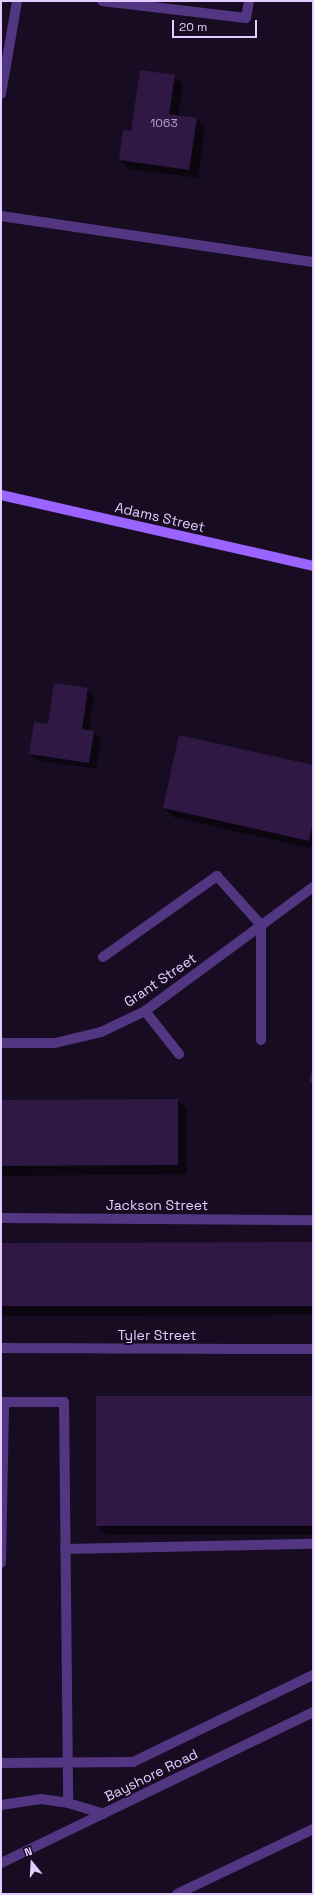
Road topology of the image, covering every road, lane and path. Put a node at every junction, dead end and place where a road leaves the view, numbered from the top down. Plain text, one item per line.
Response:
1 (16, 1) edge
2 (102, 1) edge
3 (249, 1) edge
4 (159, 4) edge
5 (1, 94) edge
6 (1, 216) edge
7 (313, 262) edge
8 (1, 495) edge
9 (313, 566) edge
10 (313, 887) edge
11 (261, 926) junction
12 (103, 957) dead end
13 (145, 1011) junction
14 (261, 1040) dead end
15 (1, 1043) edge
16 (179, 1054) dead end
17 (1, 1218) edge
18 (313, 1220) edge
19 (1, 1348) edge
20 (313, 1349) edge
21 (3, 1402) edge
22 (313, 1544) edge
23 (66, 1549) junction
24 (1, 1563) edge
25 (313, 1675) edge
26 (313, 1712) edge
27 (68, 1762) junction
28 (1, 1763) edge
29 (68, 1803) junction
30 (1, 1805) edge
31 (104, 1814) junction
32 (313, 1829) edge
33 (1, 1864) edge
34 (178, 1894) edge

1 - 5 street
2 - 4 street
3 - 4 street
6 - 7 street
8 - 9 street, Adams Street
10 - 11 street, Grant Street
11 - 12 street
11 - 13 street, Grant Street
11 - 14 street
13 - 15 street, Grant Street
13 - 16 street
17 - 18 street, Jackson Street
19 - 20 street, Tyler Street
21 - 23 street
21 - 24 street
22 - 23 street
23 - 27 street
25 - 27 street
26 - 31 street, Bayshore Road
27 - 28 street
27 - 29 street
29 - 30 street
29 - 31 street
31 - 33 street, Bayshore Road
32 - 34 street

